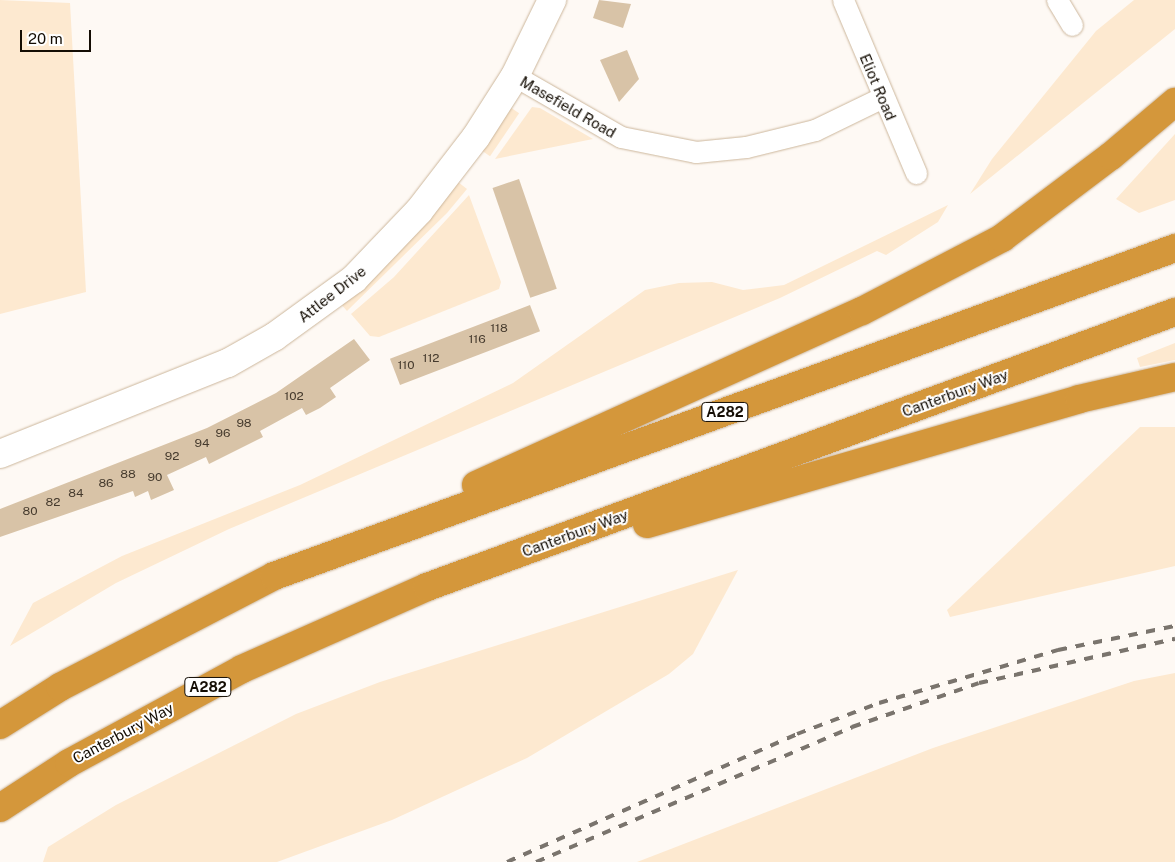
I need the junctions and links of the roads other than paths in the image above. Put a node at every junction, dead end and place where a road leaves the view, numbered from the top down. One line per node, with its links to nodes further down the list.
1 (552, 0): 5 (street, Attlee Drive)
2 (843, 0): 6 (street, Eliot Road)
3 (1057, 0): 4 (street)
4 (1072, 25)
5 (515, 76): 6 (street, Masefield Road); 12 (street, Attlee Drive)
6 (881, 98): 8 (street, Eliot Road)
7 (1175, 102): 13 (highway, A282)
8 (916, 173)
9 (1175, 248): 13 (highway, A282)
10 (1175, 312): 14 (highway, Canterbury Way / A282)
11 (1175, 376): 14 (highway, A282)
12 (0, 454)
13 (274, 576): 15 (highway, A282)
14 (427, 587): 16 (highway, Canterbury Way / A282)
15 (0, 725)
16 (0, 808)

